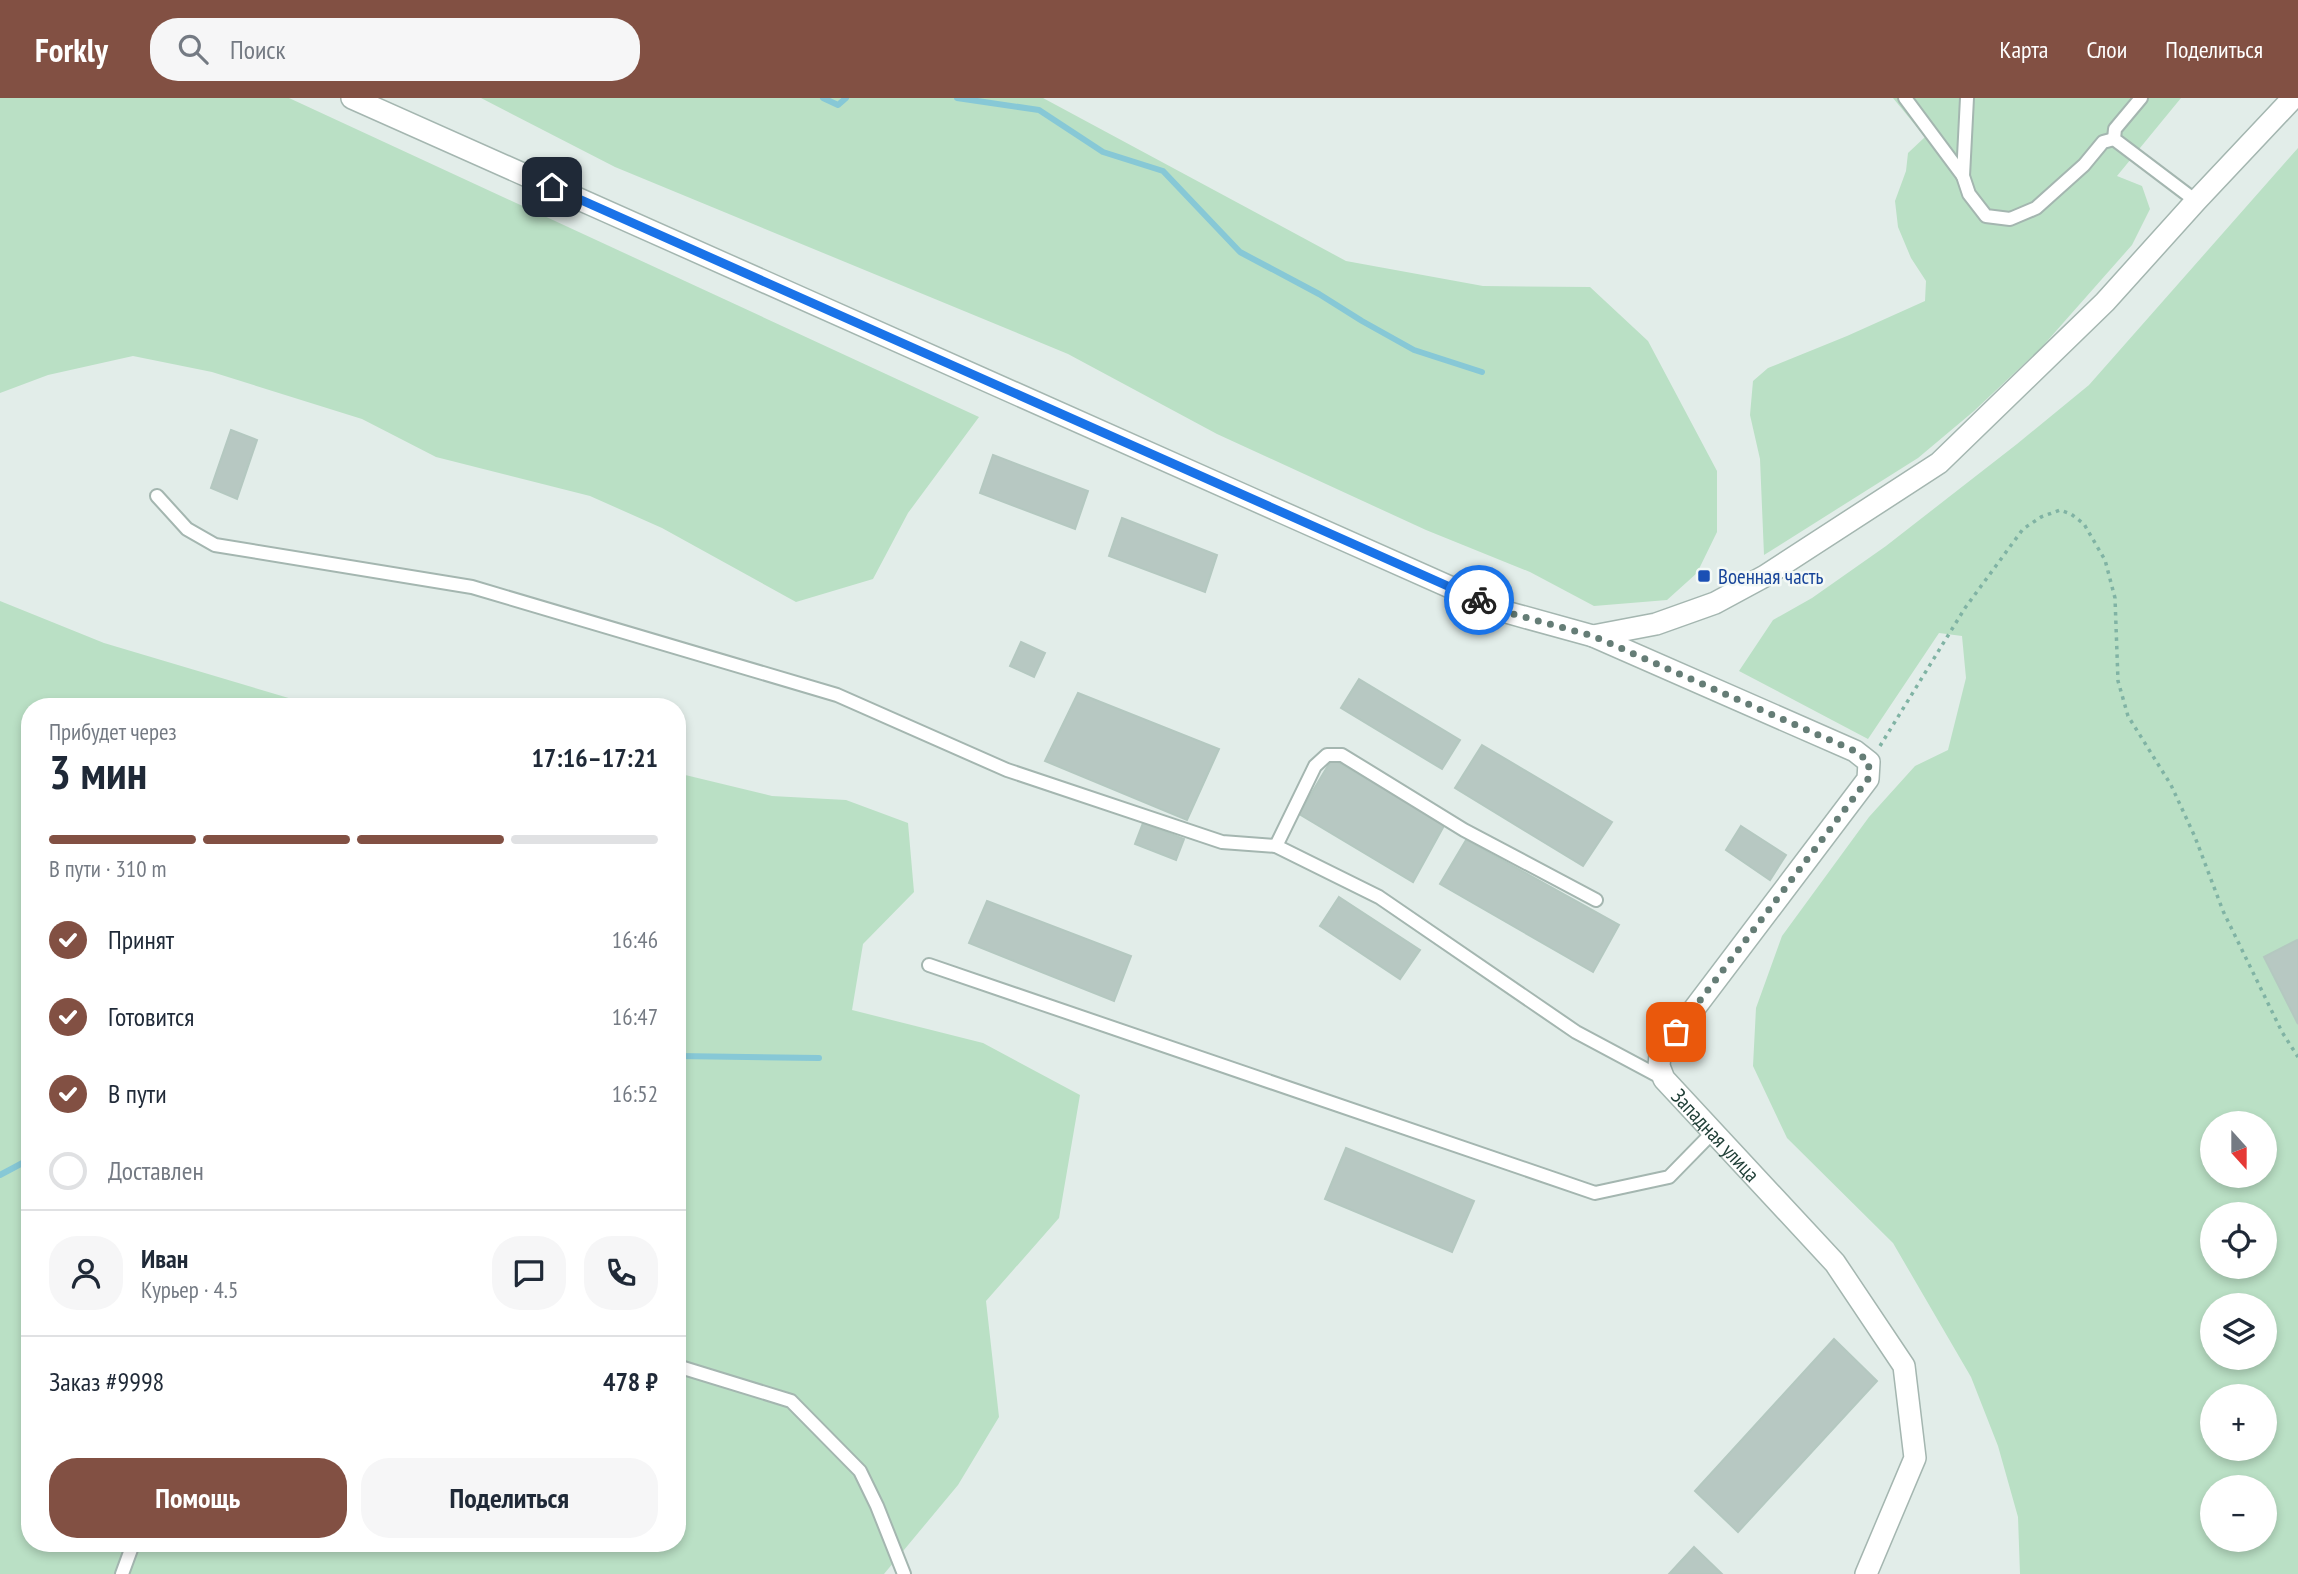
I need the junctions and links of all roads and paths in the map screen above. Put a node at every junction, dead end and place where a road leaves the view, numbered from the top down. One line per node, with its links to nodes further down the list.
1 (352, 98): 10 (street)
2 (1905, 98): 7 (lane)
3 (1967, 98): 7 (lane)
4 (2141, 98): 6 (lane)
5 (2293, 98): 8 (street)
6 (2114, 139): 7 (lane); 8 (lane)
7 (1963, 176)
8 (2196, 201): 10 (street)
9 (157, 496): 12 (lane)
10 (1593, 636): 11 (street)
11 (1869, 762): 15 (path); 16 (street, Западная улица)
12 (1276, 846): 13 (lane); 16 (lane)
13 (1596, 900)
14 (929, 965): 17 (lane)
15 (2298, 1057)
16 (1664, 1079): 17 (street, Западная улица)
17 (1714, 1131): 22 (street, Западная улица)
18 (686, 1369): 21 (lane)
19 (130, 1552): 20 (lane)
20 (122, 1574)
21 (904, 1574)
22 (1866, 1574)

